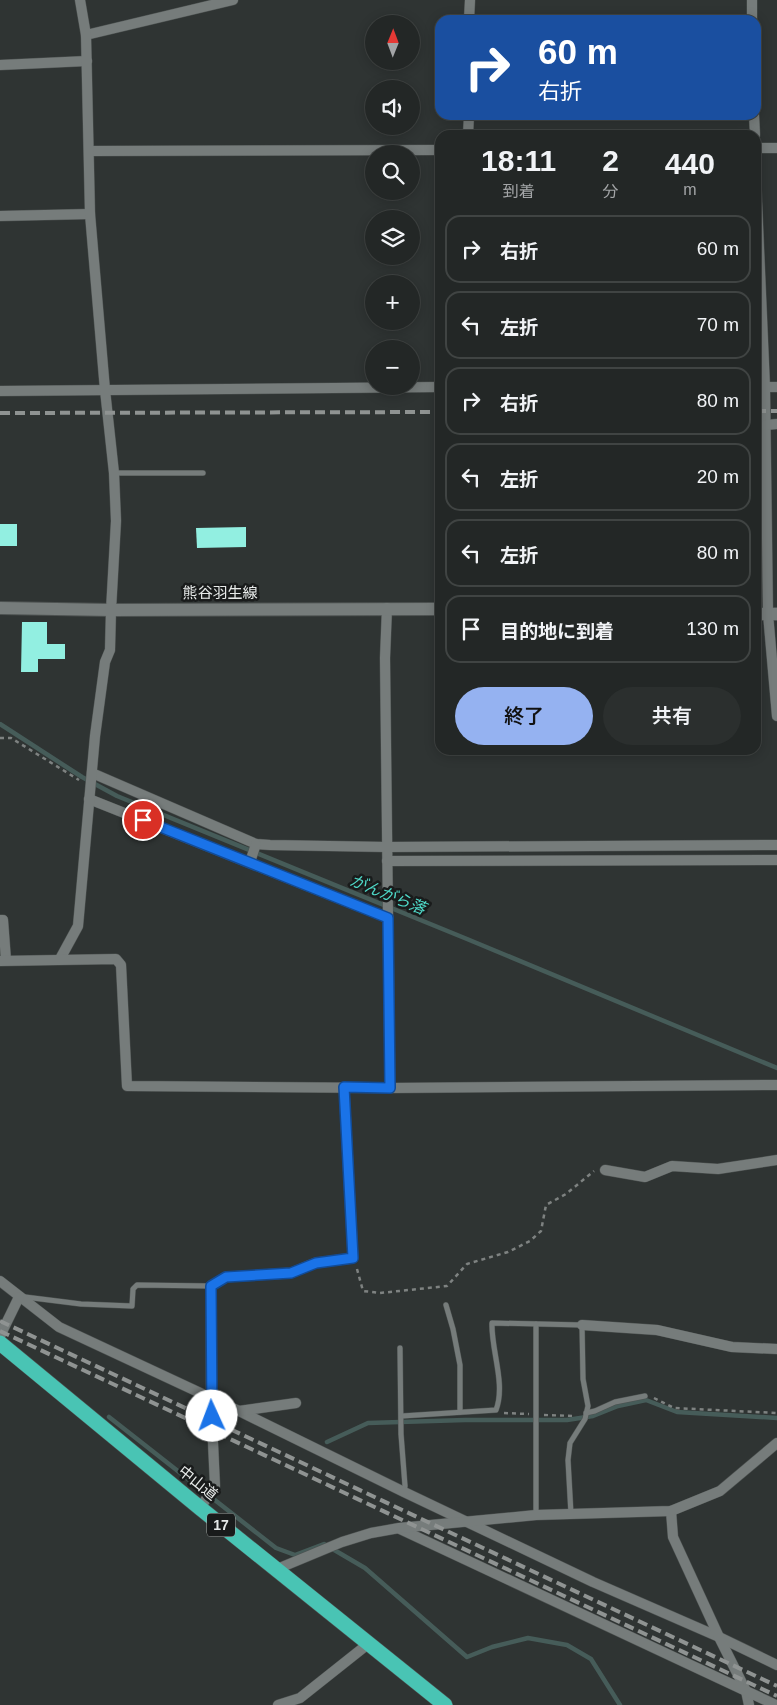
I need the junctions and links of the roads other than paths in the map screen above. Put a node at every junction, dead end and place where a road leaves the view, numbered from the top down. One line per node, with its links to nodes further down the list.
1 (80, 0): 7 (street)
2 (233, 0): 7 (street)
3 (470, 0): 5 (street)
4 (752, 0): 6 (street)
5 (470, 15)
6 (752, 15)
7 (86, 35): 8 (street)
8 (87, 61): 9 (street); 13 (street)
9 (0, 65)
10 (761, 148): 11 (street)
11 (777, 148)
12 (435, 150): 13 (street)
13 (90, 151): 14 (street)
14 (90, 214): 15 (street); 19 (street)
15 (0, 216)
16 (435, 387): 19 (street)
17 (761, 387): 18 (street); 22 (street)
18 (777, 387)
19 (105, 390): 20 (street); 23 (street)
20 (0, 391)
21 (777, 424): 22 (street)
22 (763, 427): 29 (street)
23 (114, 473): 24 (lane); 28 (street)
24 (203, 473)
25 (0, 608): 28 (main road, 熊谷羽生線)
26 (386, 608): 27 (main road, 熊谷羽生線); 28 (main road, 熊谷羽生線); 35 (street)
27 (435, 609)
28 (111, 610): 31 (street)
29 (767, 614): 30 (street)
30 (777, 716)
31 (92, 773): 32 (street); 33 (street)
32 (89, 799): 37 (street); 41 (street)
33 (256, 844): 35 (street); 37 (street)
34 (777, 845): 35 (street)
35 (387, 847): 38 (street)
36 (777, 860): 38 (street)
37 (250, 861): 39 (street)
38 (387, 861): 39 (street)
39 (388, 917): 45 (street)
40 (0, 920): 42 (street)
41 (60, 959): 42 (street); 44 (street)
42 (3, 961)
43 (777, 1085): 45 (street)
44 (344, 1087): 45 (street); 49 (street)
45 (390, 1088)
46 (777, 1160): 47 (street)
47 (605, 1170)
48 (0, 1281): 50 (street)
49 (211, 1286): 50 (lane); 59 (street)
50 (19, 1297): 54 (street); 59 (street)
51 (446, 1305): 62 (lane)
52 (536, 1324): 53 (lane); 62 (lane); 70 (lane)
53 (582, 1325): 57 (street); 64 (lane)
54 (0, 1336)
55 (0, 1344): 67 (highway, 中山道 / 17)
56 (400, 1348): 63 (lane)
57 (777, 1349)
58 (645, 1396): 64 (lane)
59 (211, 1399): 61 (street); 67 (street)
60 (296, 1402): 61 (street)
61 (239, 1411): 66 (street)
62 (460, 1412): 63 (lane)
63 (402, 1416): 66 (lane)
64 (586, 1416): 69 (lane)
65 (777, 1443): 68 (street)
66 (404, 1492): 71 (street)
67 (203, 1504): 73 (highway, 中山道 / 17)
68 (671, 1510): 69 (street); 74 (street)
69 (571, 1514): 70 (street)
70 (536, 1515): 71 (street)
71 (468, 1521): 72 (street); 74 (street)
72 (399, 1528): 73 (street); 77 (street)
73 (277, 1570): 75 (highway, 中山道 / 17)
74 (719, 1637): 76 (street); 77 (street)
75 (368, 1644): 78 (street); 79 (highway, 中山道 / 17)
76 (777, 1665)
77 (746, 1691): 80 (street); 81 (street)
78 (278, 1705)
79 (445, 1705)
80 (749, 1705)
81 (776, 1705)

